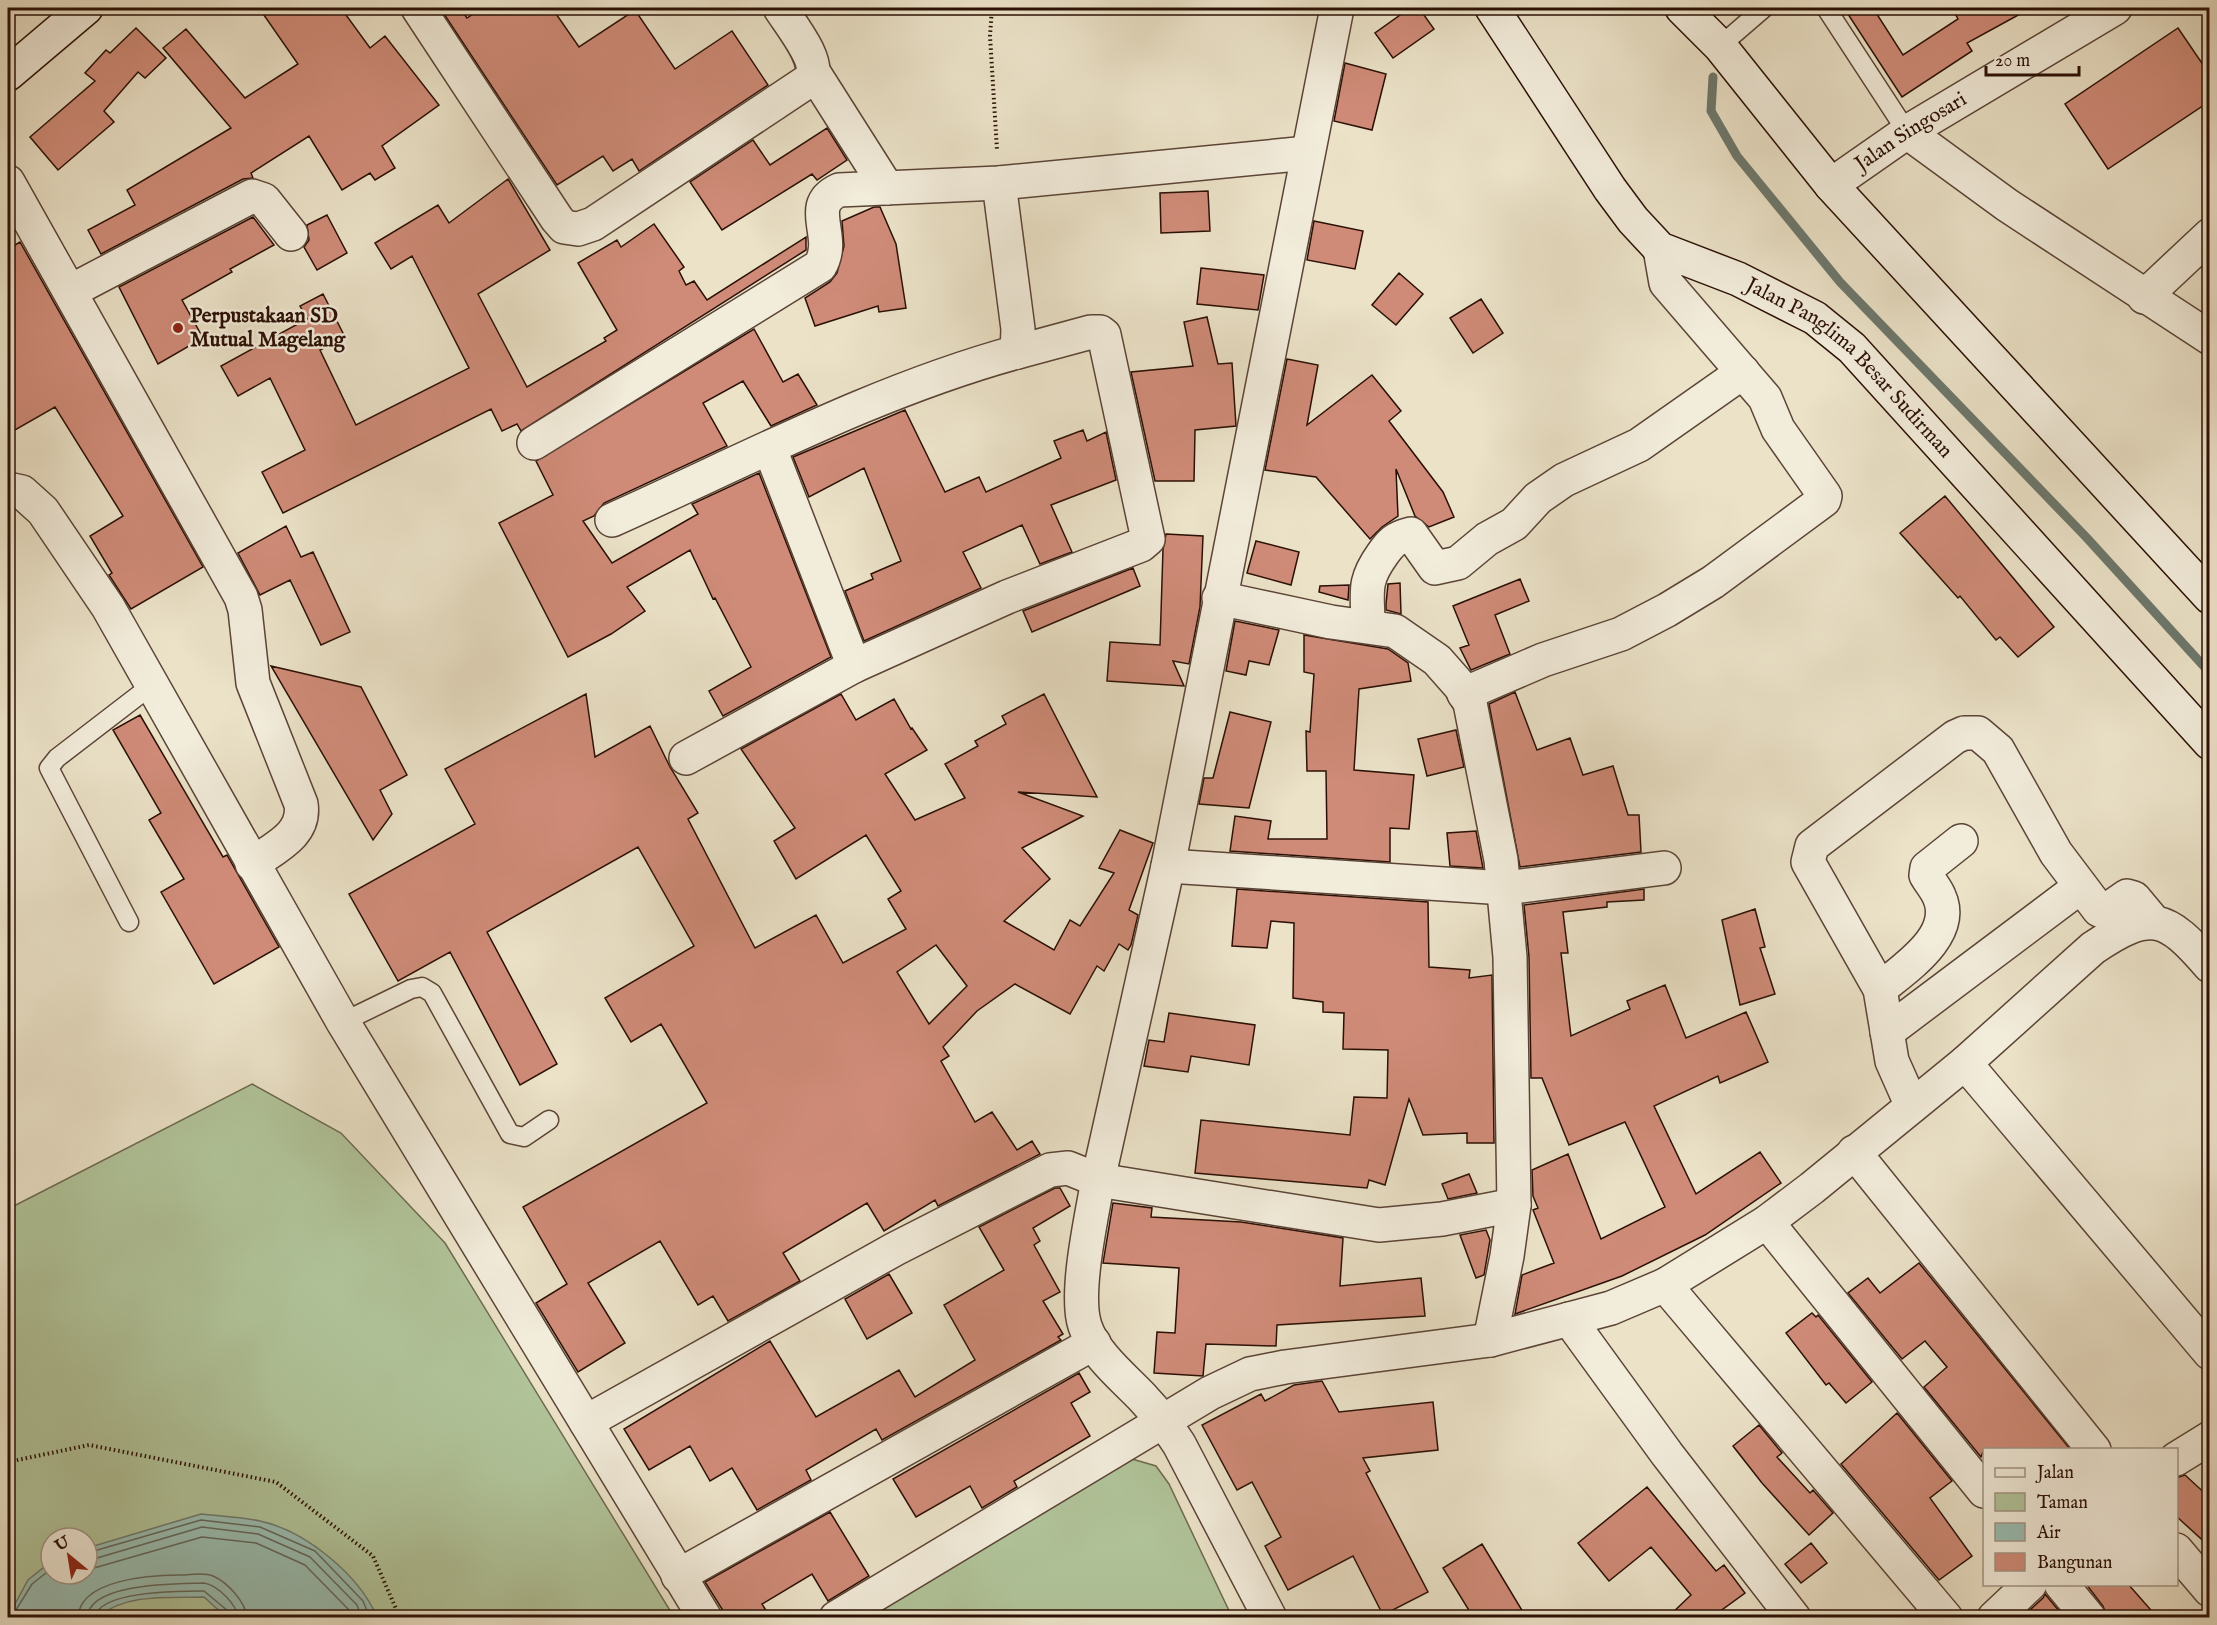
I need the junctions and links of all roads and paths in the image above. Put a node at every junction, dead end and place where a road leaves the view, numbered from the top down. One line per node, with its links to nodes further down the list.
1 (86, 8): 13 (street)
2 (418, 8): 12 (street)
3 (780, 8): 12 (street)
4 (992, 8): 17 (path)
5 (1337, 8): 15 (street)
6 (1492, 8): 22 (street, Jalan Panglima Besar Sudirman)
7 (1682, 8): 11 (street)
8 (1764, 8): 11 (lane)
9 (1826, 8): 14 (lane)
10 (2115, 8): 14 (street, Jalan Singosari)
11 (1720, 46): 18 (street)
12 (814, 73): 19 (street)
13 (8, 74)
14 (1907, 132): 18 (street, Jalan Singosari); 24 (street)
15 (1308, 153): 17 (street); 33 (street)
16 (8, 182): 23 (street)
17 (999, 183): 19 (street); 26 (street)
18 (1831, 185): 32 (street)
19 (887, 188): 28 (street)
20 (291, 234): 23 (street)
21 (2210, 235): 24 (street)
22 (1660, 249): 27 (street); 38 (street, Jalan Panglima Besar Sudirman)
23 (71, 291): 41 (street)
24 (2144, 297): 25 (street)
25 (2210, 338)
26 (1017, 352): 29 (street); 35 (street)
27 (1743, 372): 34 (street); 37 (street)
28 (534, 443)
29 (770, 449): 31 (street); 35 (street)
30 (8, 489): 36 (street)
31 (612, 520)
32 (2210, 597)
33 (1219, 598): 34 (street); 42 (street)
34 (1368, 626): 37 (street)
35 (854, 666): 39 (street)
36 (152, 685): 41 (street); 46 (lane)
37 (1464, 694): 45 (street)
38 (2210, 743)
39 (686, 758)
40 (1961, 841): 49 (street)
41 (252, 864): 50 (street)
42 (1168, 866): 45 (street); 56 (street)
43 (1664, 868): 45 (street)
44 (2080, 887): 47 (street); 49 (street); 51 (street)
45 (1505, 888): 57 (street)
46 (129, 922)
47 (2154, 922): 48 (street); 52 (street)
48 (2210, 966)
49 (1880, 989): 51 (street)
50 (343, 1022): 54 (lane); 65 (street)
51 (1887, 1032): 53 (street)
52 (1965, 1063): 53 (street); 63 (street)
53 (1912, 1106): 55 (street)
54 (549, 1120)
55 (1854, 1152): 58 (street); 67 (street)
56 (1098, 1180): 57 (street); 62 (street); 65 (street)
57 (1514, 1205): 61 (street)
58 (1767, 1222): 59 (street); 70 (street)
59 (1665, 1285): 60 (street); 81 (street)
60 (1569, 1319): 61 (street); 80 (street)
61 (1490, 1340): 64 (street)
62 (1094, 1343): 64 (street); 72 (street)
63 (2210, 1353)
64 (1164, 1421): 78 (street); 79 (street)
65 (586, 1422): 72 (street)
66 (2210, 1438): 68 (street)
67 (2093, 1448)
68 (2178, 1458)
69 (8, 1462): 76 (path)
70 (1983, 1490)
71 (2178, 1552): 75 (street)
72 (678, 1576): 77 (street)
73 (2028, 1586): 82 (street)
74 (2063, 1586): 83 (street)
75 (2210, 1590)
76 (400, 1617)
77 (705, 1617)
78 (836, 1617)
79 (1270, 1617)
80 (1794, 1617)
81 (1946, 1617)
82 (1994, 1617)
83 (2089, 1617)

